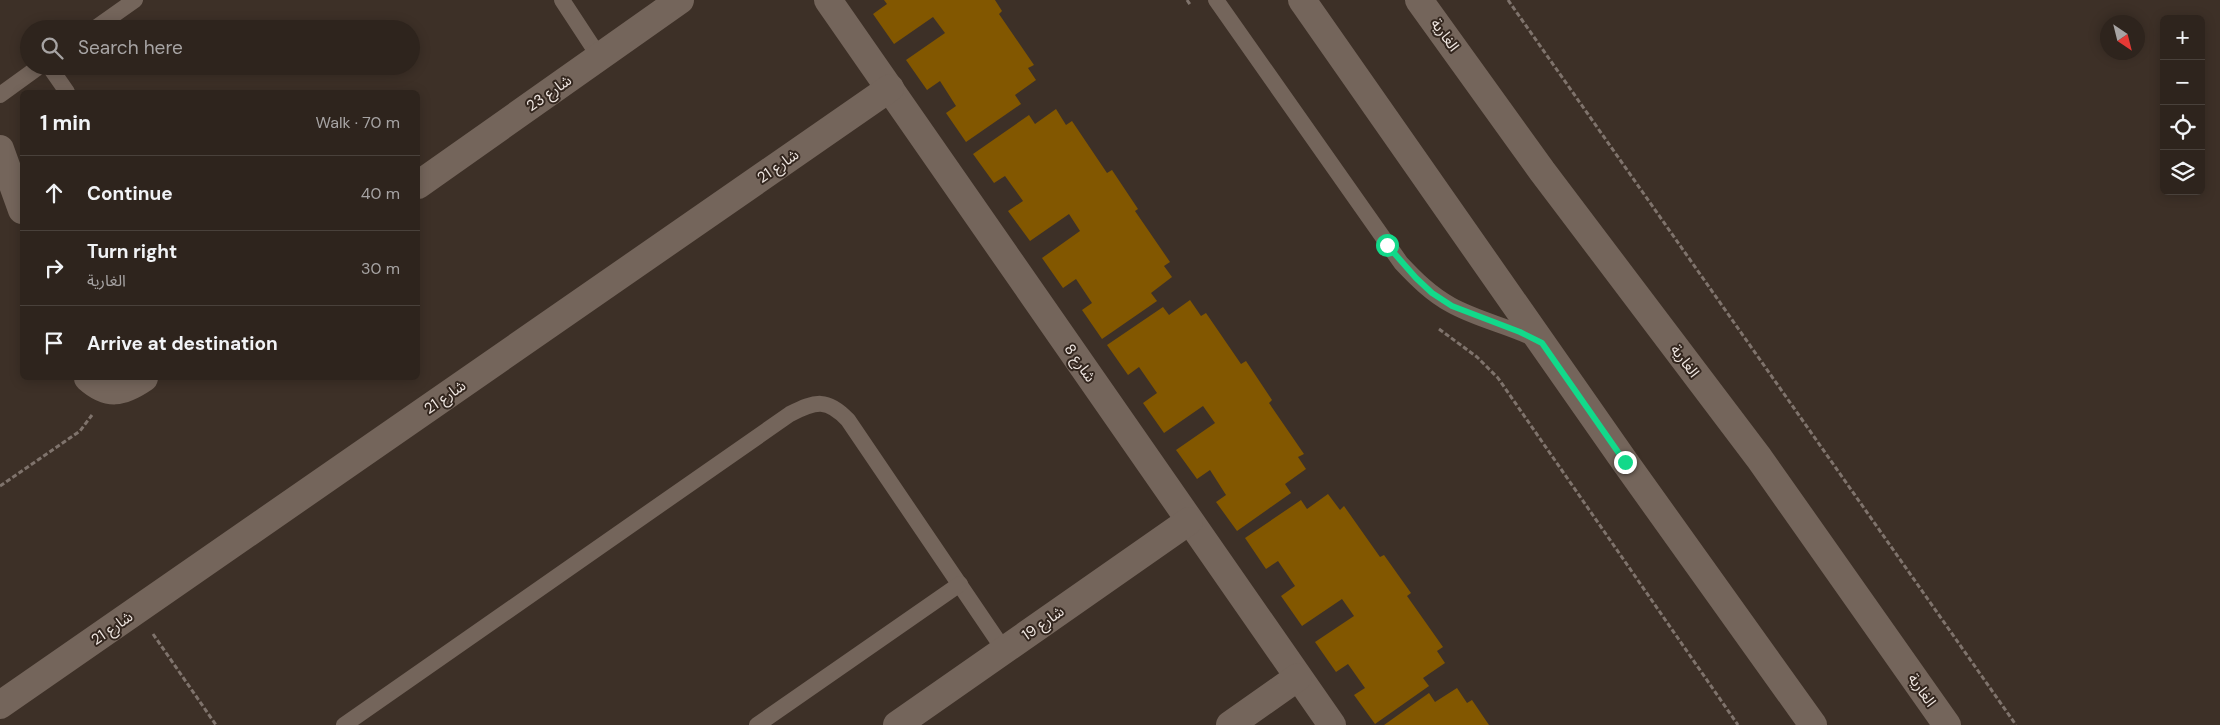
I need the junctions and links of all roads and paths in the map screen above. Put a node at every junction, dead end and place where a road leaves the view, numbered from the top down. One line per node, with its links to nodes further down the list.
1 (135, 0): 11 (lane)
2 (562, 0): 12 (lane)
3 (680, 0): 12 (street, شارع 23)
4 (828, 0): 15 (street, شارع 8)
5 (1188, 0): 10 (path)
6 (1216, 0): 22 (lane)
7 (1302, 0): 22 (street)
8 (1419, 0): 40 (street, الغارية)
9 (1508, 0): 41 (path)
10 (1193, 8)
11 (107, 20)
12 (600, 58): 19 (street, شارع 23)
13 (28, 75): 17 (lane)
14 (55, 75): 16 (lane)
15 (890, 88): 26 (street, شارع 8); 28 (street, شارع 21)
16 (66, 90)
17 (0, 95)
18 (0, 149): 20 (street)
19 (420, 184)
20 (20, 204)
21 (1438, 328): 38 (path)
22 (1542, 343): 39 (street)
23 (141, 380): 24 (street)
24 (94, 382): 25 (path)
25 (0, 486)
26 (1189, 521): 29 (street, شارع 19); 30 (street, شارع 8)
27 (960, 584): 29 (lane); 33 (lane); 34 (lane)
28 (137, 610): 31 (street, شارع 21); 32 (path)
29 (1004, 650): 35 (street, شارع 19)
30 (1298, 677): 36 (street); 37 (street, شارع 8)
31 (0, 705)
32 (216, 725)
33 (344, 725)
34 (757, 725)
35 (897, 725)
36 (1230, 725)
37 (1332, 725)
38 (1738, 725)
39 (1813, 725)
40 (1947, 725)
41 (2016, 725)

